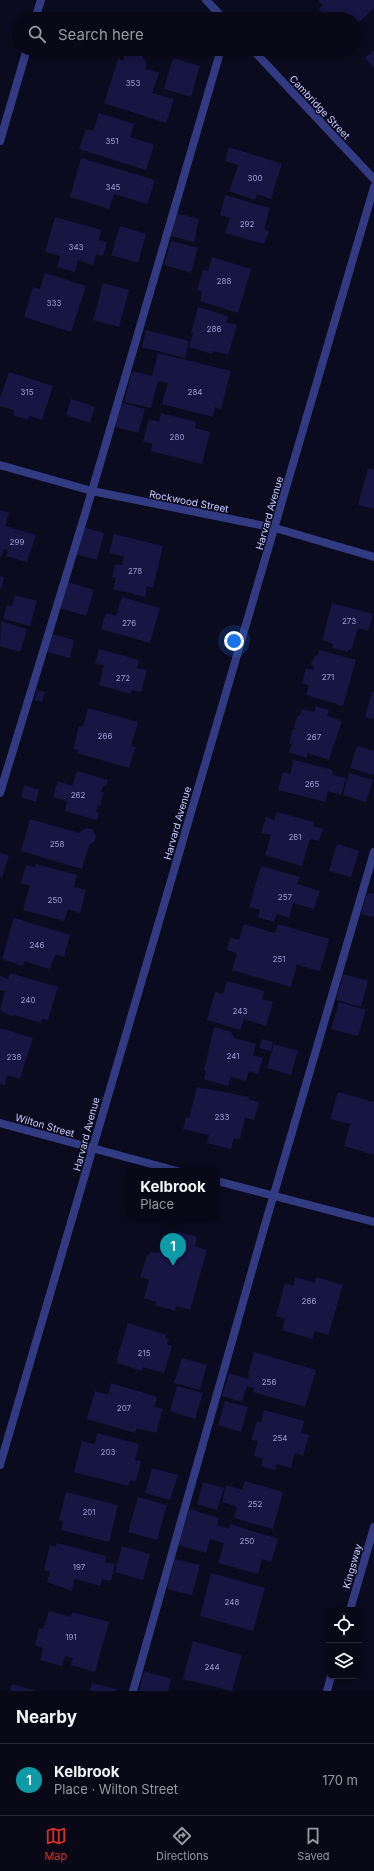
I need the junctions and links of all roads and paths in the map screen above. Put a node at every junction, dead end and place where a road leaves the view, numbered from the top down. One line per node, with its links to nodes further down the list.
1 (41, 0): 3 (street)
2 (206, 0): 4 (street)
3 (38, 12)
4 (217, 12)
5 (25, 56): 8 (street)
6 (220, 56): 12 (street)
7 (259, 56): 9 (street, Cambridge Street)
8 (0, 141)
9 (374, 179)
10 (374, 187): 13 (street, Harvard Avenue)
11 (0, 465): 12 (street, Rockwood Street)
12 (92, 491): 13 (street, Rockwood Street); 15 (street)
13 (275, 528): 14 (street, Rockwood Street); 18 (street, Harvard Avenue)
14 (374, 557)
15 (0, 793)
16 (374, 852): 21 (street)
17 (0, 1123): 18 (street, Wilton Street)
18 (92, 1148): 19 (street, Wilton Street); 23 (street, Harvard Avenue)
19 (166, 1168)
20 (220, 1183): 21 (street)
21 (274, 1196): 22 (street); 27 (street)
22 (374, 1222)
23 (0, 1465)
24 (374, 1527): 25 (street, Kingsway)
25 (351, 1607)
26 (330, 1679): 28 (street)
27 (133, 1691)
28 (327, 1691)

